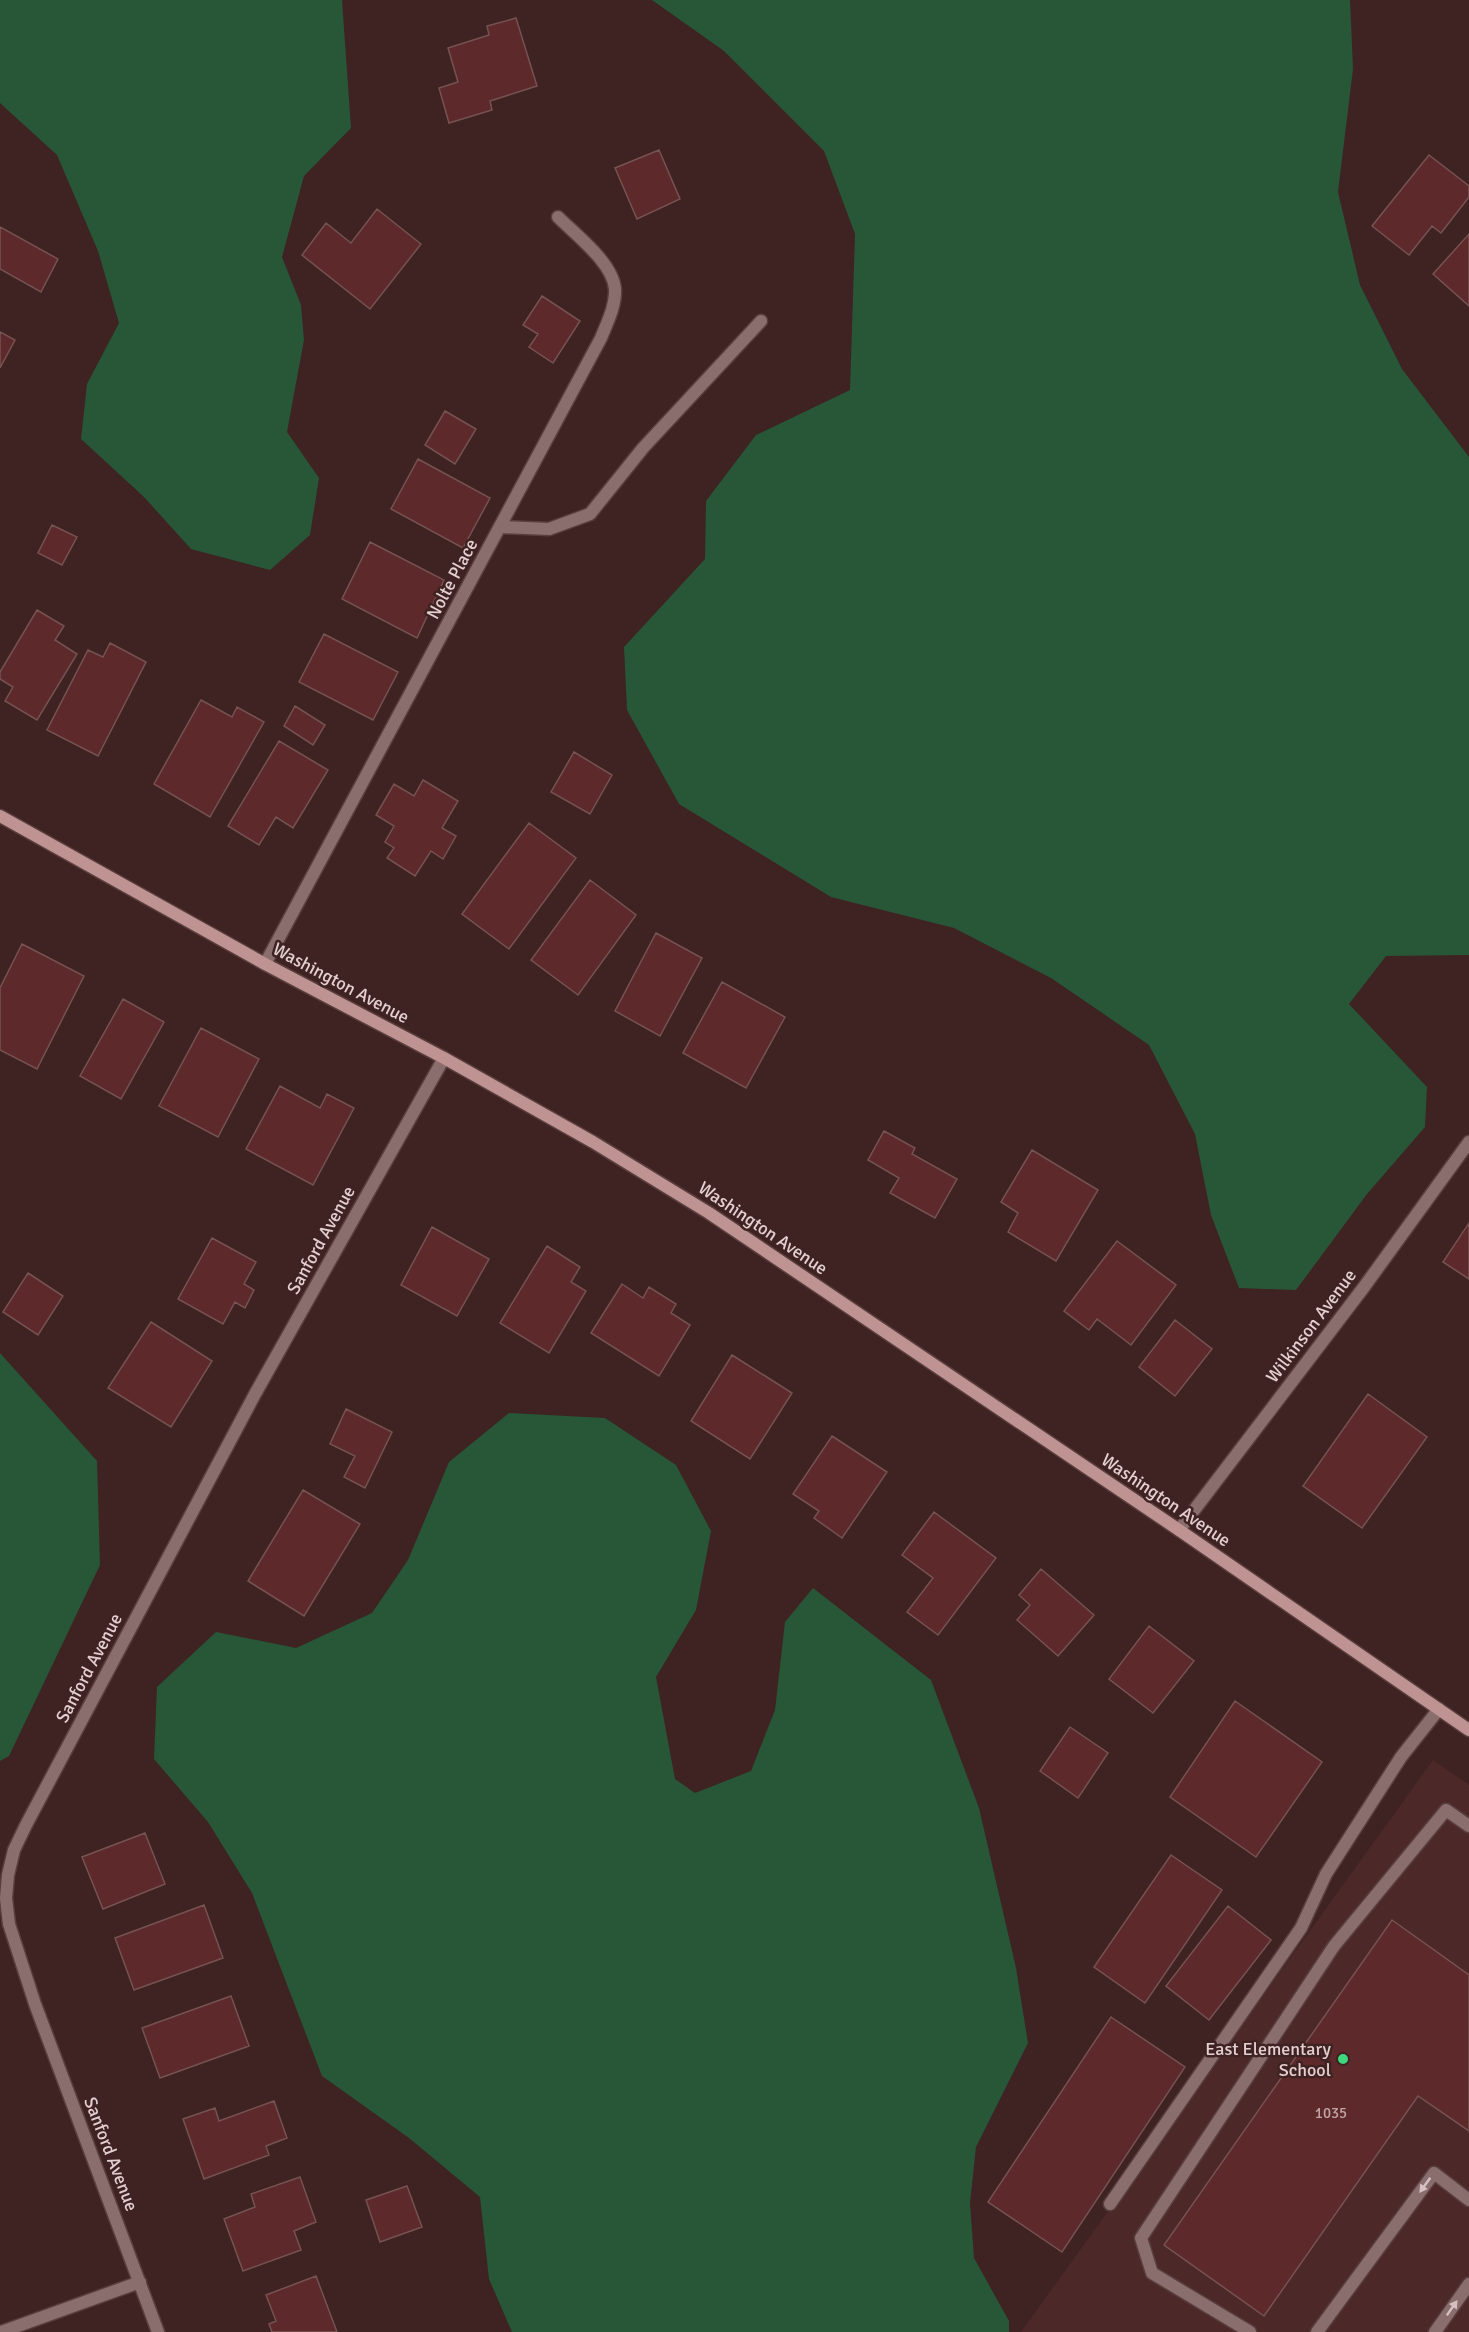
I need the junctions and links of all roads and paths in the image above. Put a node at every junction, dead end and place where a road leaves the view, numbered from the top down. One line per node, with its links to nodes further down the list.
1 (558, 218): 3 (street, Nolte Place)
2 (762, 321): 3 (street)
3 (500, 527): 5 (street, Nolte Place)
4 (0, 816): 5 (main road, Washington Avenue)
5 (265, 964): 6 (main road, Washington Avenue)
6 (444, 1058): 8 (main road, Washington Avenue); 14 (street, Sanford Avenue)
7 (1469, 1142): 8 (street, Wilkinson Avenue)
8 (1179, 1530): 9 (main road, Washington Avenue)
9 (1439, 1709): 10 (main road, Washington Avenue); 13 (street)
10 (1469, 1730)
11 (1469, 1826): 18 (street)
12 (1469, 2200): 19 (street, one-way to 19)
13 (1110, 2204)
14 (140, 2282): 16 (street); 17 (street, Sanford Avenue)
15 (1469, 2283): 20 (street, one-way to 15)
16 (1, 2332)
17 (158, 2332)
18 (1250, 2332)
19 (1317, 2332)
20 (1435, 2332)

